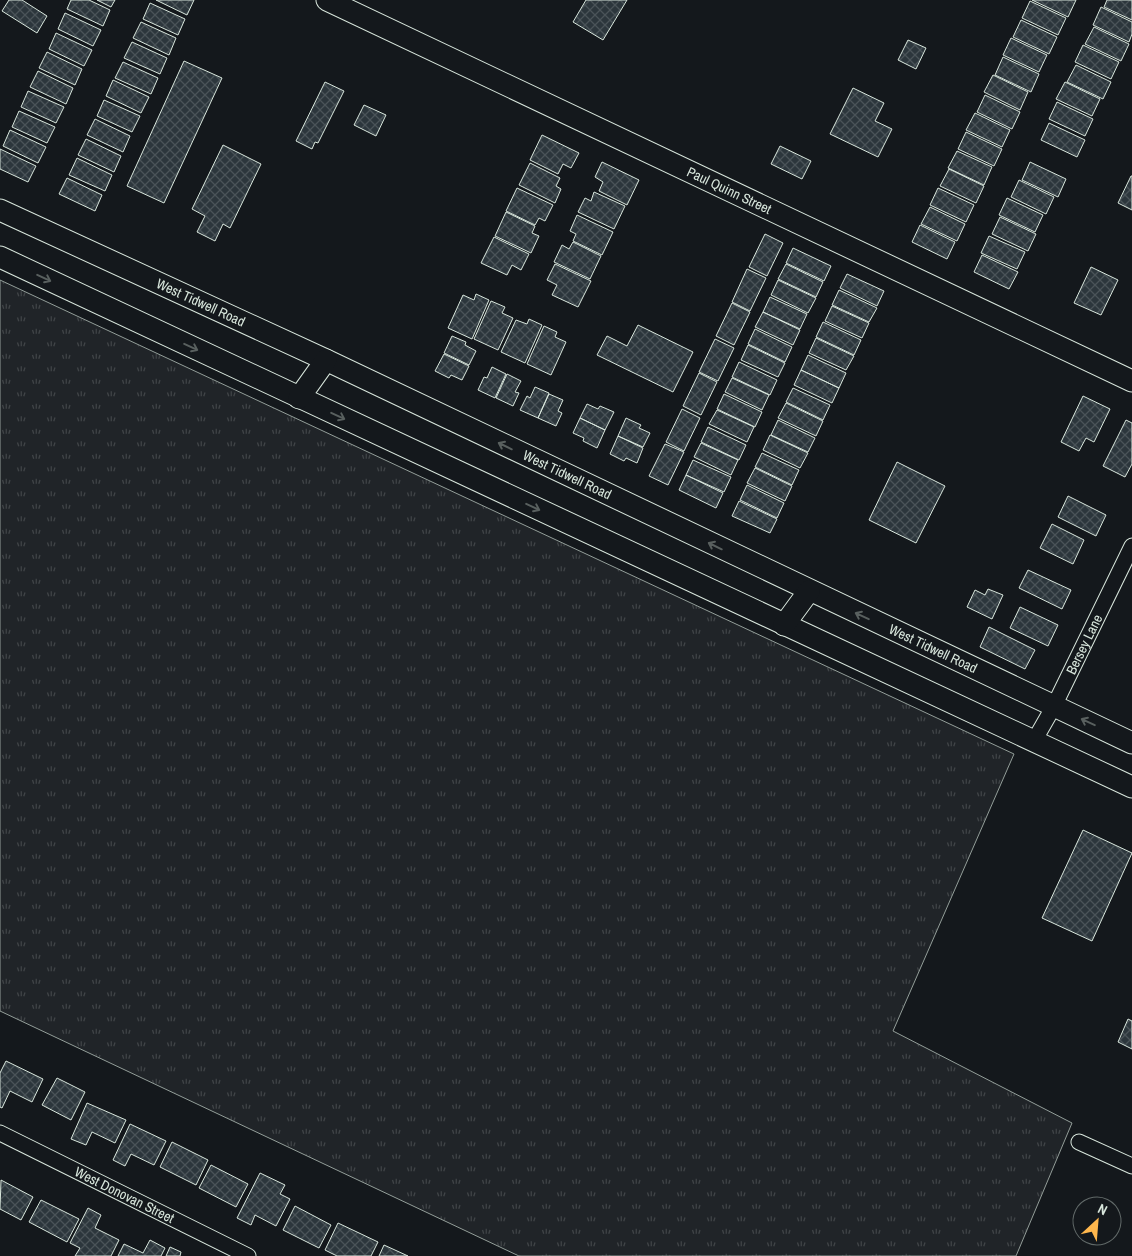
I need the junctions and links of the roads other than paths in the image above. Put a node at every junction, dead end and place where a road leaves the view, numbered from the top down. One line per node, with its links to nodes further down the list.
1 (327, 0): 5 (main road, Paul Quinn Street)
2 (0, 210): 4 (main road, West Tidwell Road)
3 (0, 257): 6 (main road, one-way to 6)
4 (326, 360): 6 (main road); 8 (main road, West Tidwell Road, one-way to 4)
5 (1132, 381)
6 (299, 398): 9 (main road, one-way to 9)
7 (1132, 546): 10 (street, Bersey Lane)
8 (810, 591): 9 (main road); 10 (main road, West Tidwell Road, one-way to 8)
9 (784, 625): 11 (main road)
10 (1054, 706): 11 (street, Bersey Lane); 12 (main road, West Tidwell Road, one-way to 10)
11 (1034, 741): 13 (main road)
12 (1132, 744)
13 (1132, 787)
14 (0, 1133): 17 (street, West Donovan Street)
15 (1079, 1142): 16 (street)
16 (1132, 1166)
17 (248, 1256)

